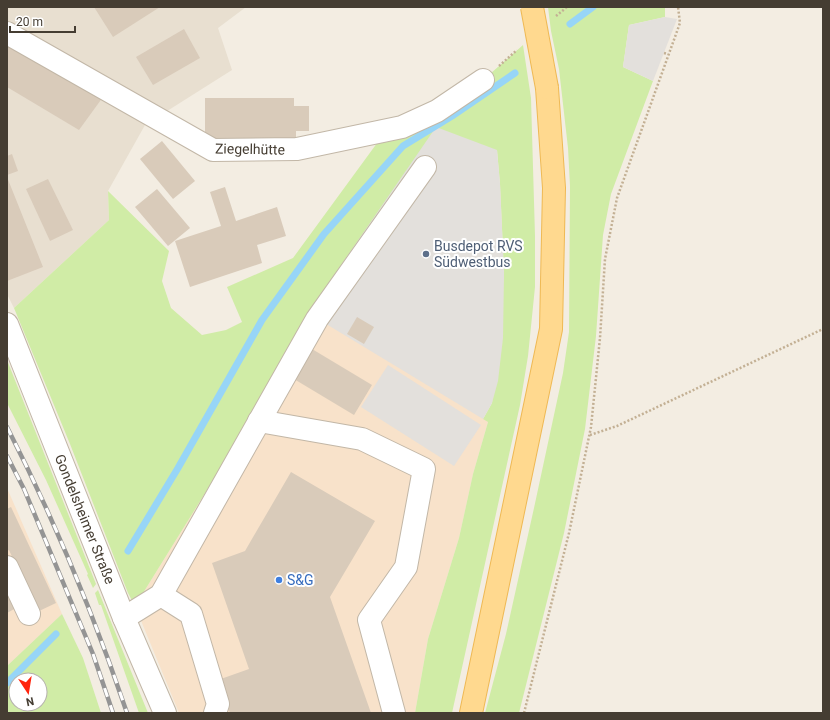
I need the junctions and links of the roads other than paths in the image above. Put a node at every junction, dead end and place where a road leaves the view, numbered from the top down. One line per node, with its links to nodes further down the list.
1 (532, 7): 14 (main road, bridge)
2 (7, 33): 3 (street, Ziegelhütte)
3 (483, 80)
4 (425, 167): 6 (street)
5 (7, 324): 10 (street, Gondelsheimer Straße)
6 (258, 421): 8 (street); 13 (street)
7 (7, 567): 9 (street)
8 (161, 595): 10 (street); 12 (street)
9 (30, 614)
10 (124, 618): 11 (street, Gondelsheimer Straße)
11 (165, 713)
12 (215, 713)
13 (394, 713)
14 (471, 713)

